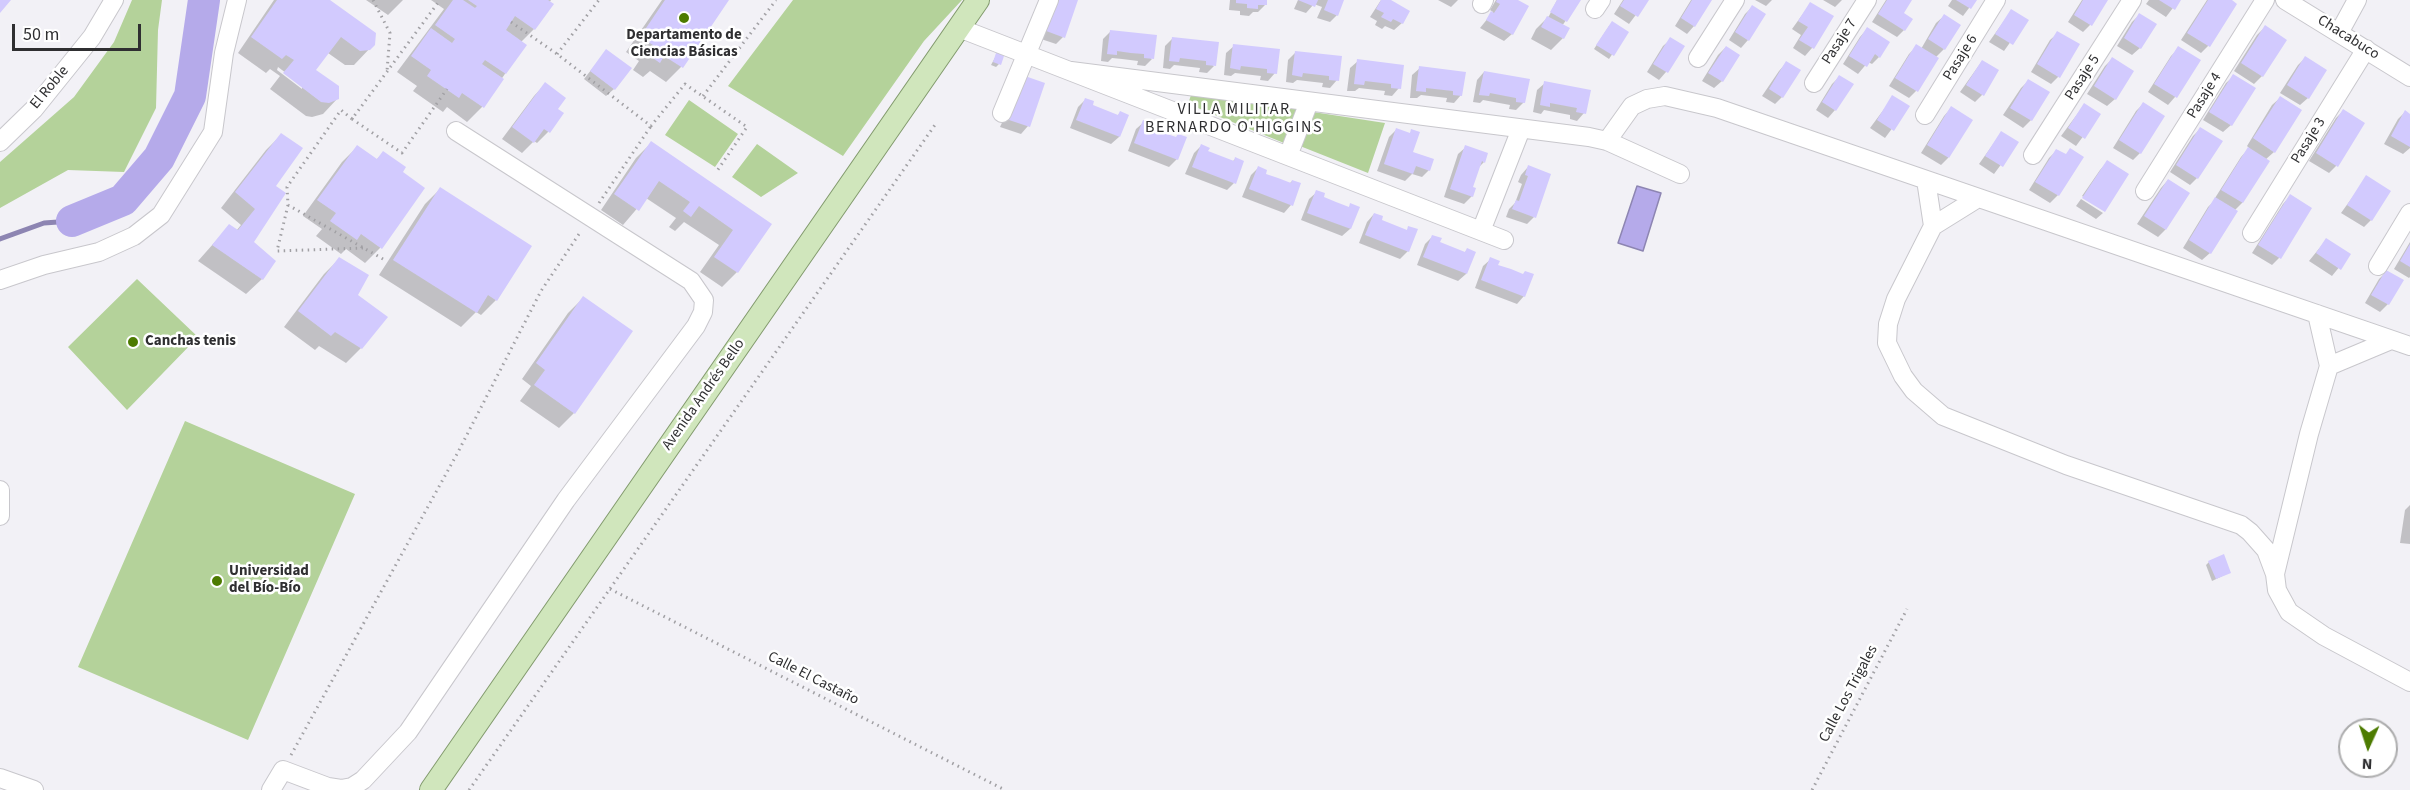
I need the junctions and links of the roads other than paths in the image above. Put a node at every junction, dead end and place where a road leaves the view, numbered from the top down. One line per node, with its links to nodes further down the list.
1 (114, 0): 26 (street, El Roble)
2 (237, 0): 39 (street)
3 (978, 0): 12 (main road, Avenida Andrés Bello)
4 (1049, 0): 15 (street)
5 (1735, 0): 16 (street)
6 (1867, 0): 19 (street, Pasaje 7)
7 (1996, 0): 22 (street, Pasaje 6)
8 (2132, 0): 27 (street, Pasaje 5)
9 (2265, 0): 31 (street, Pasaje 4)
10 (2285, 0): 13 (street, Chacabuco)
11 (2357, 0): 13 (street)
12 (959, 28): 15 (street); 51 (main road, Avenida Andrés Bello)
13 (2339, 33): 14 (street, Chacabuco)
14 (2366, 49): 18 (street, Chacabuco); 36 (street, Pasaje 3)
15 (1026, 53): 17 (street); 21 (street)
16 (1698, 58)
17 (1071, 71): 20 (street); 28 (street)
18 (2410, 77)
19 (1814, 84)
20 (1309, 102): 23 (street); 28 (street)
21 (1002, 112)
22 (1925, 115)
23 (1521, 129): 25 (street); 35 (street)
24 (456, 131): 50 (street)
25 (1607, 141): 29 (street); 30 (street)
26 (0, 142)
27 (2033, 155)
28 (1288, 156): 35 (street)
29 (1680, 174)
30 (1926, 180): 32 (street); 34 (street)
31 (2145, 191)
32 (1978, 198): 34 (street); 40 (street)
33 (2410, 213): 38 (street)
34 (1933, 226): 46 (street)
35 (1481, 231): 37 (street)
36 (2252, 233)
37 (1504, 240)
38 (2378, 266)
39 (0, 280)
40 (2317, 314): 41 (street); 43 (street)
41 (2391, 340): 42 (street); 43 (street)
42 (2410, 346)
43 (2329, 366): 46 (street)
44 (0, 490): 45 (street)
45 (0, 516)
46 (2276, 574): 47 (street)
47 (2410, 682)
48 (0, 778): 49 (street)
49 (27, 789)
50 (271, 790)
51 (430, 790)

